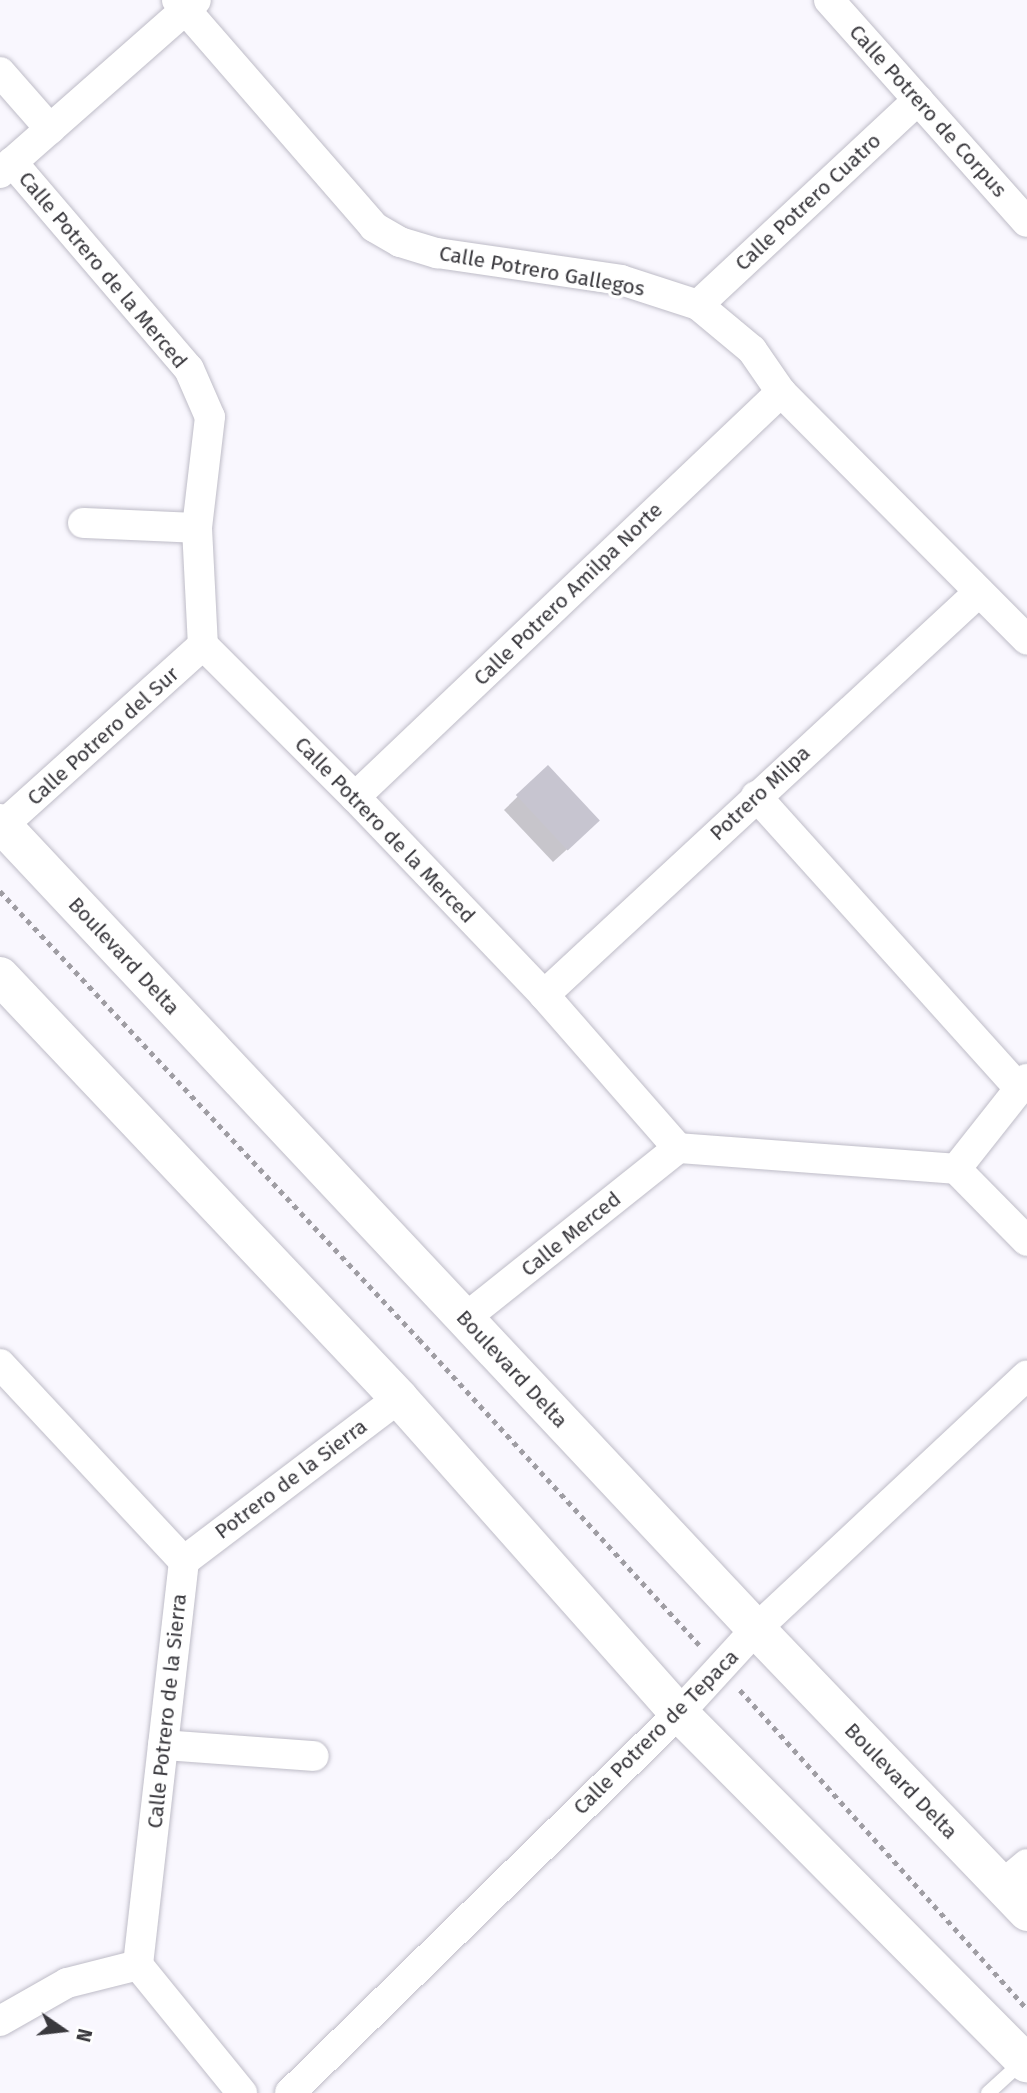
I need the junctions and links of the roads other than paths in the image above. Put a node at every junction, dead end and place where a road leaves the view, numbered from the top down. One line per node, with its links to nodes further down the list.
1 (829, 0): 4 (street, Calle Potrero de Corpus)
2 (186, 3): 5 (street); 8 (street, Calle Potrero Gallegos)
3 (0, 72): 5 (street)
4 (918, 100): 7 (street, Calle Potrero de Corpus); 8 (street, Calle Potrero Cuatro)
5 (50, 129): 6 (street)
6 (6, 168): 11 (street, Calle Potrero de la Merced)
7 (1027, 222)
8 (698, 305): 9 (street, Calle Potrero Gallegos)
9 (781, 392): 12 (street, Calle Potrero Gallegos); 16 (street, Calle Potrero Amilpa Norte)
10 (83, 523): 11 (street)
11 (197, 528): 14 (street, Calle Potrero de la Merced)
12 (979, 592): 13 (street, Calle Potrero Gallegos); 15 (street, Potrero Milpa)
13 (1027, 640)
14 (203, 645): 16 (street, Calle Potrero de la Merced); 17 (street, Calle Potrero del Sur)
15 (756, 796): 19 (street, Potrero Milpa); 20 (street)
16 (355, 797): 19 (street, Calle Potrero de la Merced)
17 (1, 825): 24 (main road, Boulevard Delta)
18 (0, 976): 27 (main road)
19 (544, 995): 21 (street, Calle Potrero de la Merced)
20 (1022, 1083): 22 (street)
21 (678, 1148): 22 (street); 24 (street, Calle Merced)
22 (956, 1169): 23 (street)
23 (1027, 1241)
24 (464, 1319): 29 (main road, Boulevard Delta)
25 (0, 1364): 28 (street)
26 (1027, 1375): 29 (street, Calle Potrero de Tepaca)
27 (398, 1398): 28 (street, Potrero de la Sierra); 30 (main road)
28 (184, 1561): 31 (street, Calle Potrero de la Sierra)
29 (756, 1629): 30 (street, Calle Potrero de Tepaca); 33 (main road, Boulevard Delta)
30 (679, 1713): 36 (main road); 38 (street, Calle Potrero de Tepaca)
31 (163, 1745): 32 (street); 34 (street, Calle Potrero de la Sierra)
32 (314, 1756)
33 (1018, 1887)
34 (138, 1965): 35 (street); 37 (street)
35 (0, 2021)
36 (1025, 2062): 39 (lane)
37 (243, 2093)
38 (290, 2093)
39 (988, 2093)

